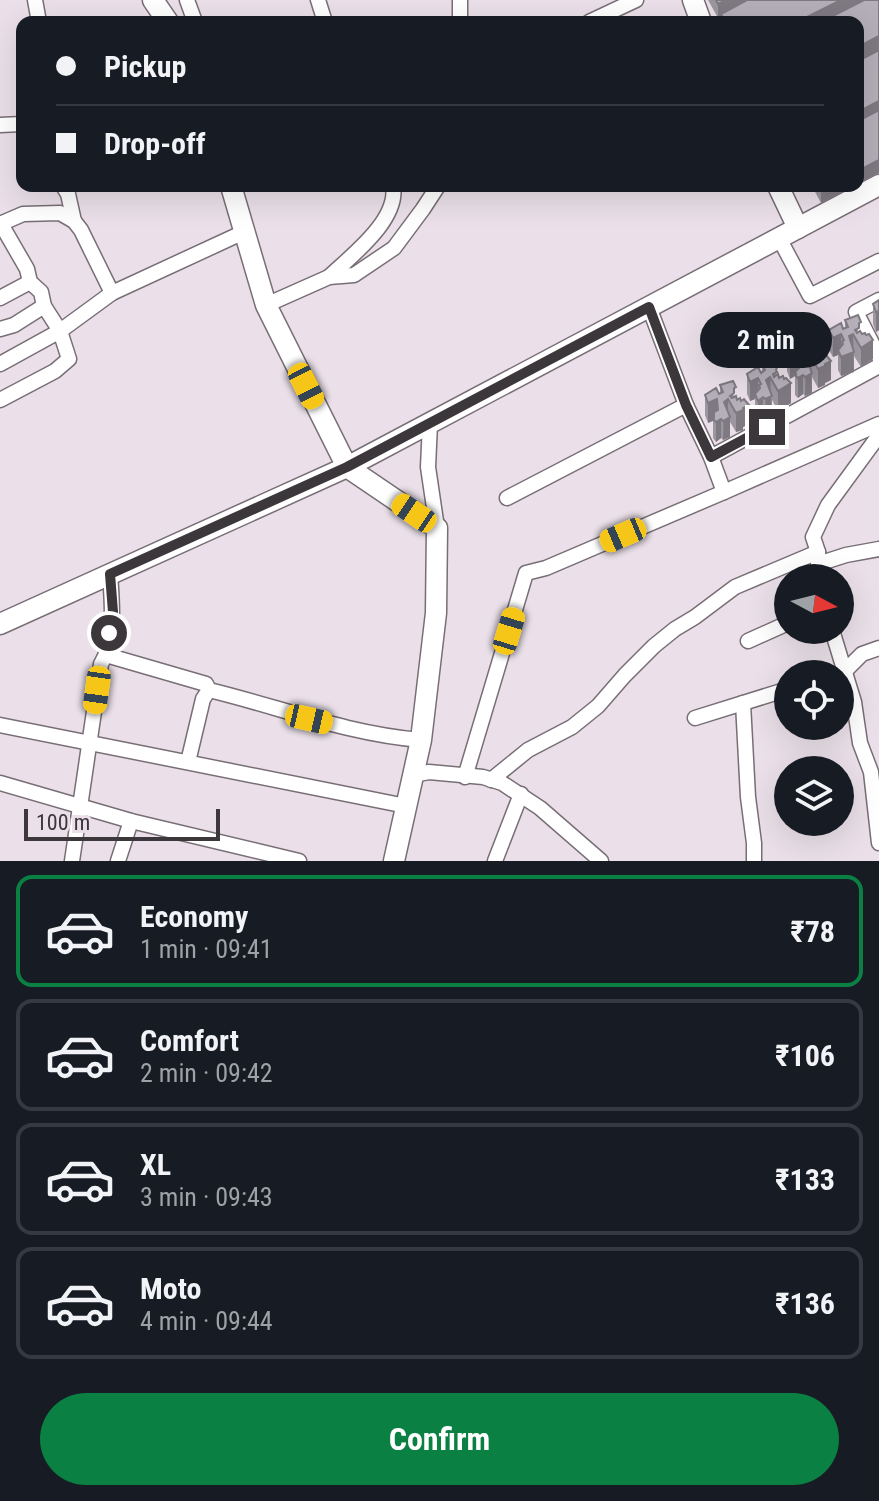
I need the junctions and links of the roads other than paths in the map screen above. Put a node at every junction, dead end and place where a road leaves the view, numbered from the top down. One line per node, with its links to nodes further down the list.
1 (636, 0): 2 (street)
2 (602, 16)
3 (879, 185): 12 (street)
4 (67, 192): 9 (street)
5 (233, 192): 11 (street)
6 (394, 192): 16 (street)
7 (434, 192): 16 (street)
8 (779, 192): 12 (street)
9 (74, 221): 10 (street); 18 (street)
10 (1, 224): 13 (street)
11 (244, 232): 18 (street); 21 (street)
12 (788, 233): 15 (street); 23 (street)
13 (14, 247): 14 (street); 17 (street)
14 (0, 254)
15 (879, 261)
16 (329, 277): 21 (street)
17 (30, 282): 19 (street); 22 (street)
18 (112, 293): 25 (street)
19 (0, 298)
20 (879, 300): 26 (street)
21 (266, 305): 35 (street)
22 (44, 306): 24 (street); 25 (street)
23 (649, 307): 30 (street); 31 (street)
24 (0, 329)
25 (60, 331): 27 (street); 29 (street)
26 (879, 357)
27 (0, 364)
28 (879, 366): 34 (street)
29 (0, 400)
30 (686, 405): 34 (street); 37 (street)
31 (430, 423): 35 (street); 38 (street)
32 (879, 424): 36 (street)
33 (879, 435): 40 (street)
34 (711, 457): 36 (street)
35 (347, 467): 38 (street); 42 (street)
36 (724, 492): 60 (street)
37 (507, 498)
38 (437, 528): 56 (street)
39 (879, 549): 41 (street)
40 (818, 564)
41 (821, 564)
42 (110, 574): 44 (street); 48 (street)
43 (774, 577): 61 (street)
44 (0, 624)
45 (774, 629): 46 (street)
46 (748, 641)
47 (879, 648): 49 (street)
48 (106, 655): 50 (street); 57 (street)
49 (854, 661)
50 (209, 690): 56 (street); 58 (street)
51 (774, 693): 53 (street)
52 (854, 702): 63 (street)
53 (743, 703): 54 (street); 75 (street)
54 (695, 718)
55 (0, 725): 57 (street)
56 (421, 740): 59 (street)
57 (89, 742): 58 (street); 66 (street)
58 (188, 762): 65 (street)
59 (413, 775): 60 (street); 65 (street)
60 (465, 777): 61 (street)
61 (491, 780): 64 (street)
62 (0, 783): 66 (street)
63 (876, 790): 68 (street)
64 (521, 794): 73 (street); 74 (street)
65 (406, 806): 72 (street)
66 (81, 808): 67 (street); 69 (street)
67 (131, 821): 70 (street); 71 (street)
68 (879, 843)
69 (72, 861)
70 (118, 861)
71 (299, 861)
72 (394, 861)
73 (495, 861)
74 (601, 861)
75 (754, 861)

